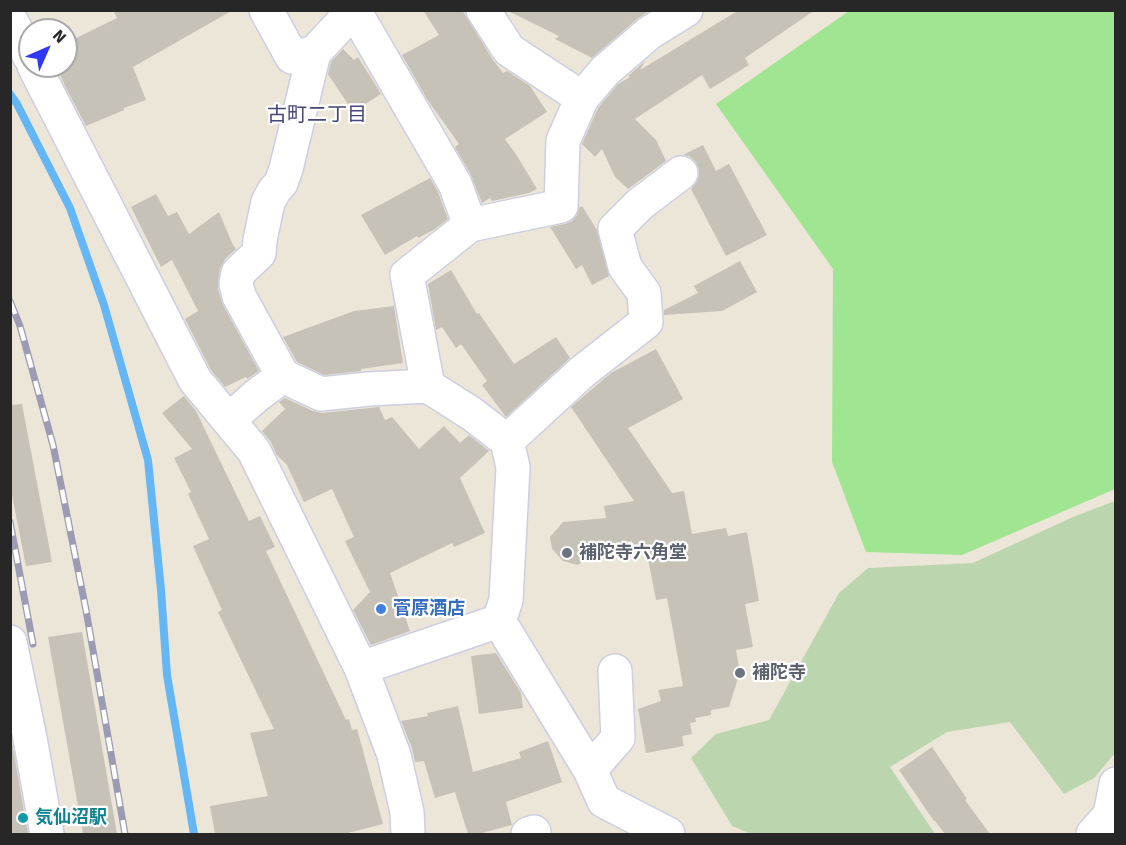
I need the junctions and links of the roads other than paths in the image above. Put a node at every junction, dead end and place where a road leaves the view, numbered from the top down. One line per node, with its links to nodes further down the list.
1 (266, 10): 7 (street)
2 (354, 10): 7 (street); 11 (street)
3 (483, 10): 9 (street)
4 (686, 10): 9 (street)
5 (10, 19): 6 (street)
6 (18, 34)
7 (314, 54): 12 (street)
8 (40, 78): 14 (street)
9 (582, 99): 11 (street)
10 (681, 173): 15 (street)
11 (470, 225): 13 (street)
12 (283, 376): 13 (street); 14 (street)
13 (428, 386): 15 (street)
14 (229, 420): 18 (street)
15 (507, 441): 16 (street)
16 (499, 621): 18 (street); 21 (street)
17 (10, 642): 20 (street)
18 (361, 668): 25 (street)
19 (615, 671): 21 (street)
20 (30, 738): 23 (street); 24 (street)
21 (590, 770): 26 (street)
22 (1116, 784): 27 (street)
23 (47, 834)
24 (60, 834)
25 (408, 834)
26 (668, 834)
27 (1093, 834)

